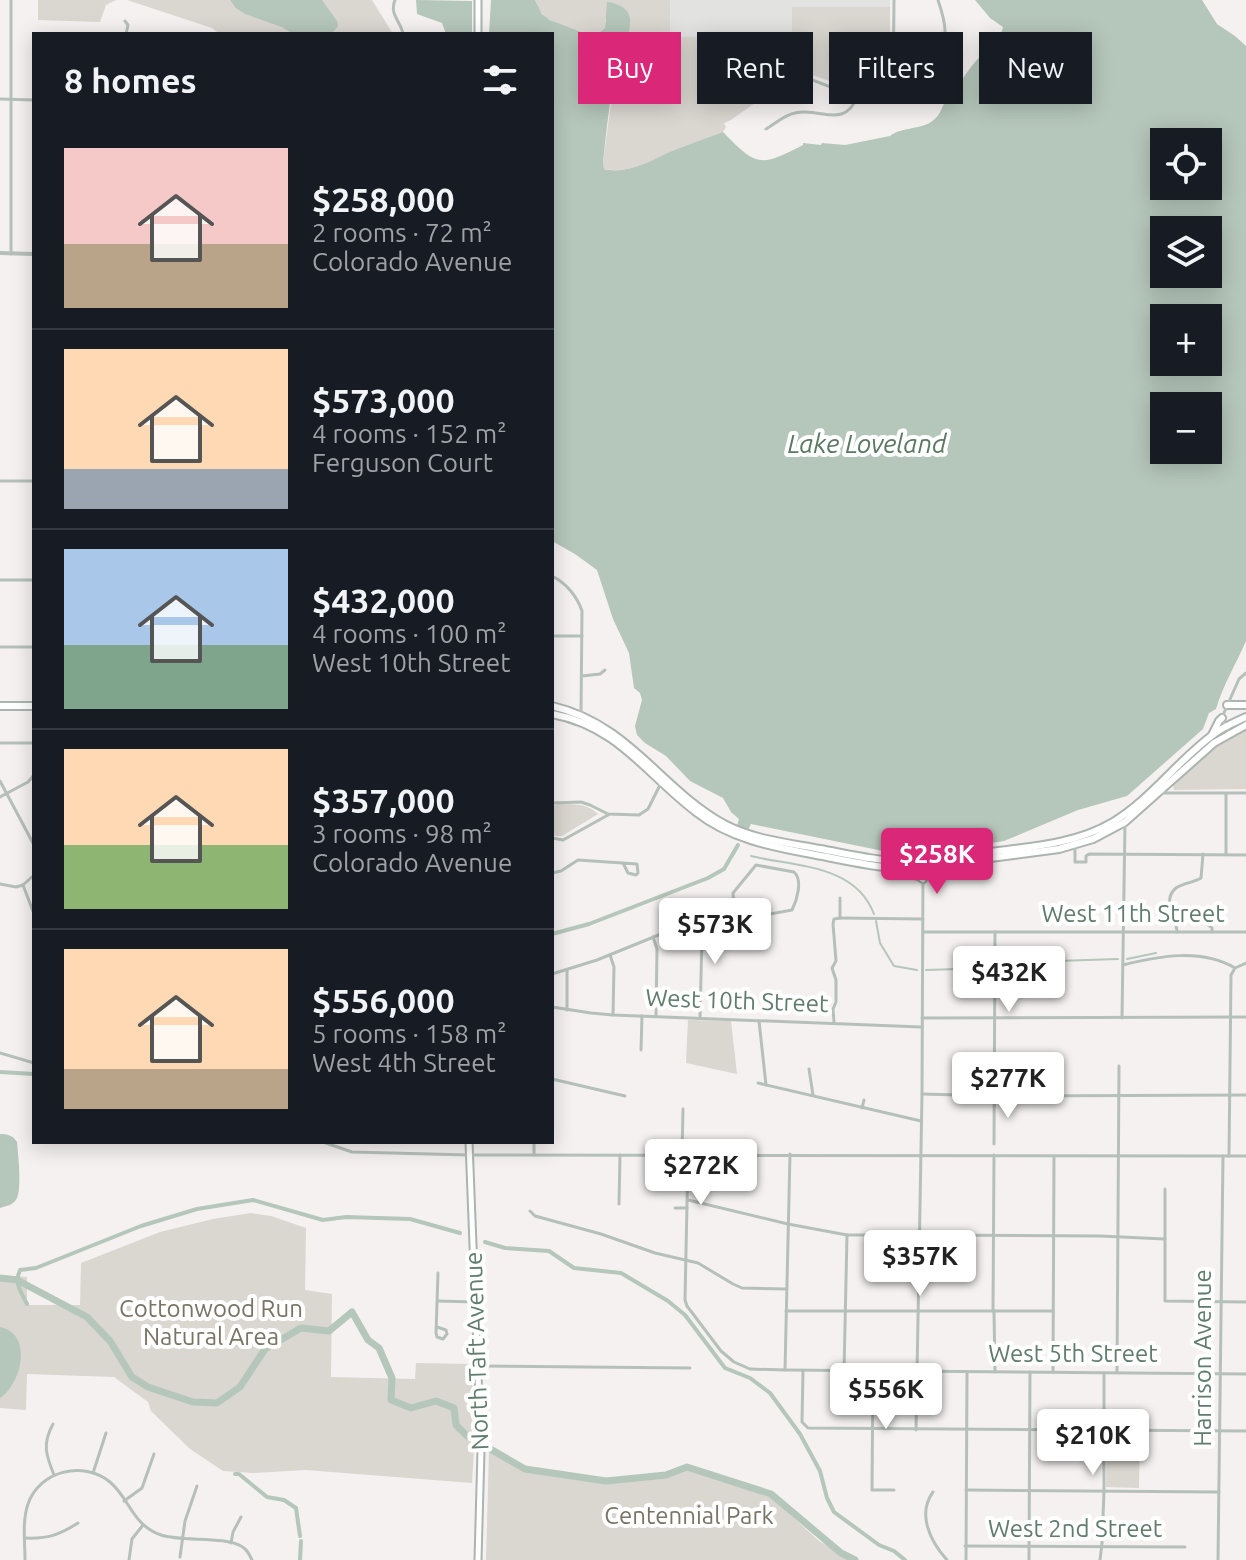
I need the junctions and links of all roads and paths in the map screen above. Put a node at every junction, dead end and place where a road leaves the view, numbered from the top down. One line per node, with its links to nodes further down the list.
1 (11, 0): 13 (street)
2 (395, 0): 8 (street)
3 (478, 0): 9 (main road)
4 (894, 0): 10 (street)
5 (938, 0): 11 (street)
6 (125, 21): 7 (street)
7 (126, 32)
8 (402, 32)
9 (478, 32)
10 (894, 32)
11 (945, 32)
12 (0, 99): 13 (street)
13 (11, 99): 14 (street); 18 (street)
14 (32, 100)
15 (853, 104): 16 (street)
16 (766, 129)
17 (0, 253): 18 (street)
18 (11, 254): 19 (street)
19 (32, 254)
20 (0, 481): 21 (street)
21 (32, 481)
22 (554, 577): 26 (street)
23 (0, 580): 24 (street)
24 (32, 580)
25 (554, 636): 26 (street)
26 (582, 636): 31 (street)
27 (0, 647): 28 (street)
28 (32, 647)
29 (605, 670): 31 (street)
30 (1246, 673): 32 (street)
31 (582, 676): 38 (street)
32 (1227, 705): 33 (highway); 40 (street)
33 (1246, 705)
34 (0, 706): 35 (highway)
35 (32, 706)
36 (554, 707): 38 (highway)
37 (554, 714): 38 (highway)
38 (580, 717): 46 (highway)
39 (1246, 717): 42 (highway)
40 (1222, 718): 42 (street); 43 (highway)
41 (1246, 725): 42 (highway)
42 (1228, 730): 43 (highway); 49 (highway)
43 (1212, 736): 50 (highway)
44 (0, 743): 45 (street)
45 (32, 743)
46 (663, 779): 57 (street); 68 (highway); 69 (highway)
47 (32, 780): 51 (street)
48 (0, 781): 51 (street)
49 (1171, 782): 50 (highway); 52 (highway)
50 (1158, 790): 52 (street); 58 (highway); 59 (highway)
51 (6, 793): 55 (street); 61 (street)
52 (1175, 793): 53 (street)
53 (1226, 793): 54 (street); 65 (street)
54 (1246, 793)
55 (0, 797)
56 (554, 803): 57 (street)
57 (612, 815): 60 (street)
58 (1125, 822): 62 (highway); 63 (street)
59 (1082, 836): 62 (highway); 68 (highway)
60 (554, 838)
61 (32, 841)
62 (1075, 845): 63 (street); 68 (highway)
63 (1125, 853): 64 (street); 84 (street)
64 (1203, 854): 65 (street); 81 (street)
65 (1226, 854): 66 (street)
66 (1246, 855)
67 (623, 863): 70 (street)
68 (923, 864): 69 (highway); 72 (street)
69 (892, 868): 72 (highway)
70 (554, 873)
71 (32, 877): 74 (street)
72 (923, 879): 80 (street)
73 (0, 884): 74 (street)
74 (23, 885): 77 (street)
75 (840, 898): 78 (street)
76 (735, 904): 76 (street); 79 (street)
77 (32, 909)
78 (840, 918): 80 (street); 107 (street)
79 (698, 919): 88 (street); 102 (street)
80 (923, 919): 82 (street)
81 (1176, 922): 85 (street); 86 (street)
82 (923, 932): 83 (street, West 11th Street); 103 (street)
83 (995, 932): 84 (street, West 11th Street); 104 (street)
84 (1123, 932): 85 (street, West 11th Street); 91 (street)
85 (1177, 932): 86 (street, West 11th Street)
86 (1212, 932): 87 (street, West 11th Street)
87 (1246, 932)
88 (653, 937): 89 (street); 99 (street)
89 (610, 955): 93 (street); 97 (street)
90 (1246, 963): 92 (street)
91 (1123, 965): 92 (street); 105 (street)
92 (1235, 968): 100 (street)
93 (567, 970): 94 (street); 96 (street)
94 (554, 973)
95 (554, 1007): 96 (street, West 10th Street)
96 (567, 1010): 97 (street, West 10th Street)
97 (613, 1015): 98 (street, West 10th Street)
98 (642, 1016): 99 (street, West 10th Street); 109 (street)
99 (656, 1016): 102 (street, West 10th Street)
100 (1230, 1017): 101 (street); 105 (street); 120 (street)
101 (1246, 1017)
102 (700, 1018): 106 (street, West 10th Street)
103 (922, 1018): 104 (street); 108 (street)
104 (995, 1018): 105 (street); 123 (street)
105 (1122, 1018)
106 (759, 1020): 107 (street, West 10th Street); 116 (street)
107 (834, 1023): 108 (street, West 10th Street)
108 (921, 1027): 117 (street)
109 (641, 1050)
110 (0, 1053): 111 (street)
111 (32, 1062)
112 (1119, 1066): 119 (street)
113 (809, 1069): 118 (street)
114 (554, 1079): 122 (street)
115 (758, 1083): 116 (street)
116 (766, 1085): 118 (street)
117 (922, 1094): 123 (street); 127 (street)
118 (813, 1095): 125 (street)
119 (1119, 1095): 120 (street); 123 (street); 143 (street)
120 (1229, 1095): 121 (street); 145 (street)
121 (1246, 1095)
122 (625, 1096)
123 (994, 1096): 132 (street)
124 (864, 1100): 125 (street)
125 (862, 1108): 127 (street)
126 (683, 1109): 138 (street)
127 (921, 1121): 140 (street)
128 (328, 1144): 133 (street)
129 (339, 1144): 133 (street)
130 (469, 1144): 135 (main road, North Taft Avenue)
131 (534, 1144): 136 (street)
132 (994, 1144)
133 (339, 1149): 135 (street)
134 (790, 1154): 139 (street); 140 (street); 153 (street)
135 (469, 1155): 136 (street); 165 (main road, North Taft Avenue)
136 (534, 1155): 137 (street)
137 (620, 1155): 138 (street); 149 (street)
138 (682, 1155): 139 (street)
139 (688, 1155): 148 (street)
140 (920, 1155): 141 (street); 156 (street)
141 (994, 1155): 142 (street); 157 (street)
142 (1054, 1155): 143 (street); 158 (street)
143 (1119, 1156): 144 (street); 159 (street)
144 (1223, 1156): 145 (street); 166 (street, Harrison Avenue)
145 (1229, 1156): 146 (street)
146 (1246, 1156)
147 (1165, 1189): 160 (street)
148 (688, 1200): 151 (street); 153 (street)
149 (619, 1204)
150 (675, 1208): 151 (street)
151 (687, 1208): 161 (street)
152 (530, 1211): 161 (street)
153 (788, 1224): 154 (street); 163 (street)
154 (847, 1235): 155 (street); 169 (street)
155 (888, 1235)
156 (919, 1235): 157 (street); 170 (street)
157 (993, 1236): 158 (street); 171 (street)
158 (1053, 1236): 159 (street); 172 (street)
159 (1118, 1238): 160 (street); 185 (street)
160 (1165, 1239): 166 (street)
161 (687, 1260): 163 (street); 176 (street, West 5th Street)
162 (438, 1273): 164 (street)
163 (786, 1289): 168 (street)
164 (437, 1301): 165 (street); 173 (street)
165 (475, 1302): 174 (main road, North Taft Avenue)
166 (1221, 1302): 167 (street); 187 (street, Harrison Avenue)
167 (1246, 1302)
168 (786, 1311): 169 (street); 176 (street)
169 (845, 1311): 170 (street); 178 (street)
170 (918, 1311): 171 (street); 180 (street)
171 (994, 1311): 172 (street); 182 (street)
172 (1053, 1311): 184 (street)
173 (437, 1327)
174 (478, 1366): 175 (street); 223 (main road, North Taft Avenue)
175 (690, 1368)
176 (785, 1370): 177 (street, West 5th Street)
177 (803, 1371): 178 (street, West 5th Street); 190 (street)
178 (844, 1371): 179 (street, West 5th Street)
179 (873, 1371): 180 (street, West 5th Street); 190 (street)
180 (917, 1371): 181 (street, West 5th Street); 191 (street)
181 (967, 1372): 182 (street, West 5th Street); 192 (street)
182 (995, 1372): 183 (street, West 5th Street)
183 (1030, 1372): 184 (street, West 5th Street); 193 (street)
184 (1053, 1372): 186 (street, West 5th Street)
185 (1117, 1372): 186 (street, West 5th Street); 187 (street, West 5th Street)
186 (1104, 1373): 194 (street)
187 (1219, 1374): 188 (street, West 5th Street); 195 (street, Harrison Avenue)
188 (1246, 1374)
189 (53, 1424): 200 (street)
190 (873, 1429): 191 (street); 202 (street)
191 (916, 1430): 192 (street)
192 (967, 1430): 193 (street); 203 (street)
193 (1030, 1431): 194 (street); 204 (street)
194 (1104, 1431): 195 (street); 205 (street)
195 (1221, 1431): 196 (street); 207 (street, Harrison Avenue)
196 (1246, 1431)
197 (106, 1433): 199 (street)
198 (154, 1454): 208 (street)
199 (93, 1473): 200 (street); 208 (street)
200 (54, 1475): 212 (street)
201 (197, 1486): 213 (street)
202 (894, 1490)
203 (966, 1490): 204 (street); 215 (street)
204 (1030, 1491): 205 (street); 216 (street)
205 (1104, 1491): 207 (street); 217 (street)
206 (933, 1492): 224 (street)
207 (1219, 1492): 228 (street, Harrison Avenue)
208 (124, 1501): 211 (street)
209 (241, 1517): 214 (street)
210 (78, 1523): 212 (street)
211 (143, 1525): 213 (street); 221 (street)
212 (25, 1538): 220 (street)
213 (183, 1538): 214 (street); 219 (street)
214 (231, 1543): 222 (street)
215 (965, 1546): 216 (street, West 2nd Street); 225 (street)
216 (1030, 1547): 217 (street, West 2nd Street); 226 (street)
217 (1101, 1547): 218 (street, West 2nd Street); 227 (street)
218 (1185, 1547)
219 (180, 1557)
220 (25, 1560)
221 (129, 1560)
222 (252, 1560)
223 (478, 1560)
224 (947, 1560)
225 (966, 1560)
226 (1029, 1560)
227 (1100, 1560)
228 (1218, 1560)

